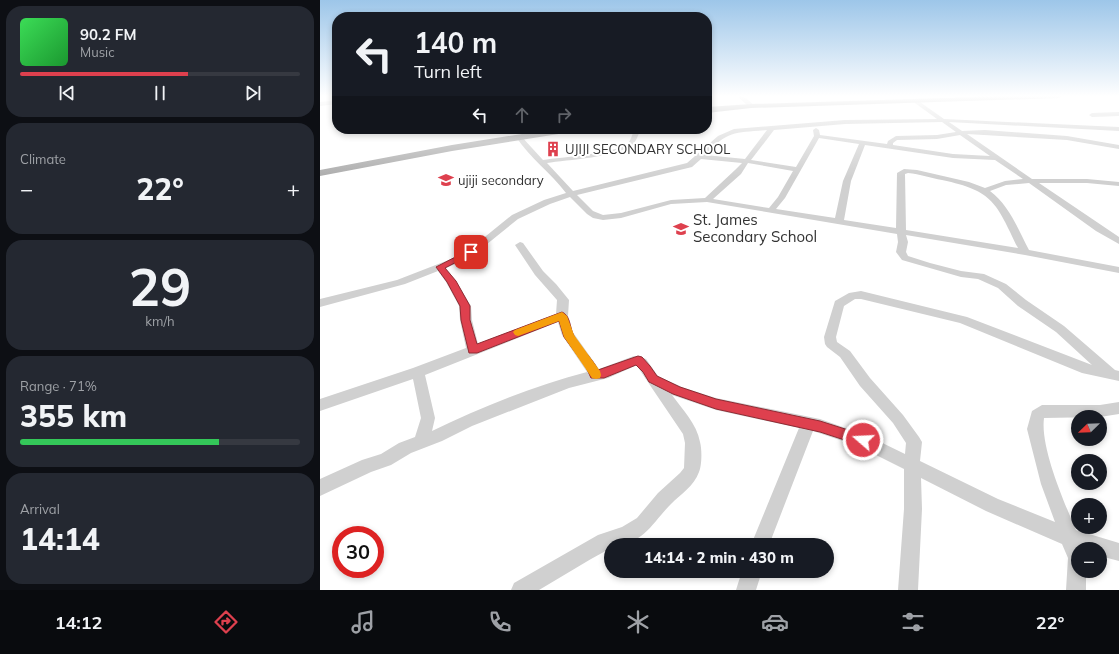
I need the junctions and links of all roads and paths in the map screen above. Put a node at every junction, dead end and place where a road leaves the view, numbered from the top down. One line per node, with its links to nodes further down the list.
1 (829, 124): 4 (street)
2 (948, 124): 7 (street)
3 (1026, 124): 6 (street)
4 (814, 125): 5 (street); 10 (street)
5 (772, 128): 15 (street); 17 (street)
6 (1119, 129)
7 (961, 133): 13 (street); 14 (street); 16 (street)
8 (539, 134): 11 (main road)
9 (636, 134): 18 (street)
10 (816, 136): 12 (street); 19 (street)
11 (520, 137): 18 (street); 20 (main road)
12 (865, 142): 13 (street); 27 (street)
13 (890, 146): 16 (street)
14 (1119, 147)
15 (702, 157): 17 (street); 24 (street)
16 (995, 158): 21 (street)
17 (747, 161): 19 (street); 25 (street)
18 (541, 162): 24 (street)
19 (796, 169): 26 (street)
20 (320, 173)
21 (1030, 181): 22 (street); 23 (street); 29 (street)
22 (1119, 184)
23 (984, 191): 28 (street); 31 (street)
24 (572, 194): 25 (street); 32 (street)
25 (707, 200): 26 (street)
26 (771, 210): 27 (street)
27 (839, 222): 28 (street)
28 (901, 231): 31 (street); 39 (street)
29 (1119, 241)
30 (520, 245): 35 (street)
31 (1025, 252): 33 (street)
32 (440, 267): 34 (street); 36 (street)
33 (1119, 270)
34 (320, 304)
35 (562, 316): 36 (street); 38 (street)
36 (473, 350): 37 (street)
37 (418, 372): 41 (street); 43 (street)
38 (595, 375): 40 (street); 45 (street)
39 (1116, 376): 47 (street)
40 (653, 379): 44 (street); 53 (street)
41 (320, 405)
42 (1119, 408): 50 (street)
43 (428, 418): 45 (street); 46 (street)
44 (808, 424): 47 (street); 49 (street)
45 (451, 428): 46 (street)
46 (420, 442): 48 (street)
47 (912, 466): 50 (street); 55 (street)
48 (320, 488)
49 (763, 538)
50 (1070, 538): 51 (street); 56 (street)
51 (1119, 552)
52 (750, 578): 54 (street)
53 (521, 590)
54 (746, 590)
55 (908, 590)
56 (1076, 590)

